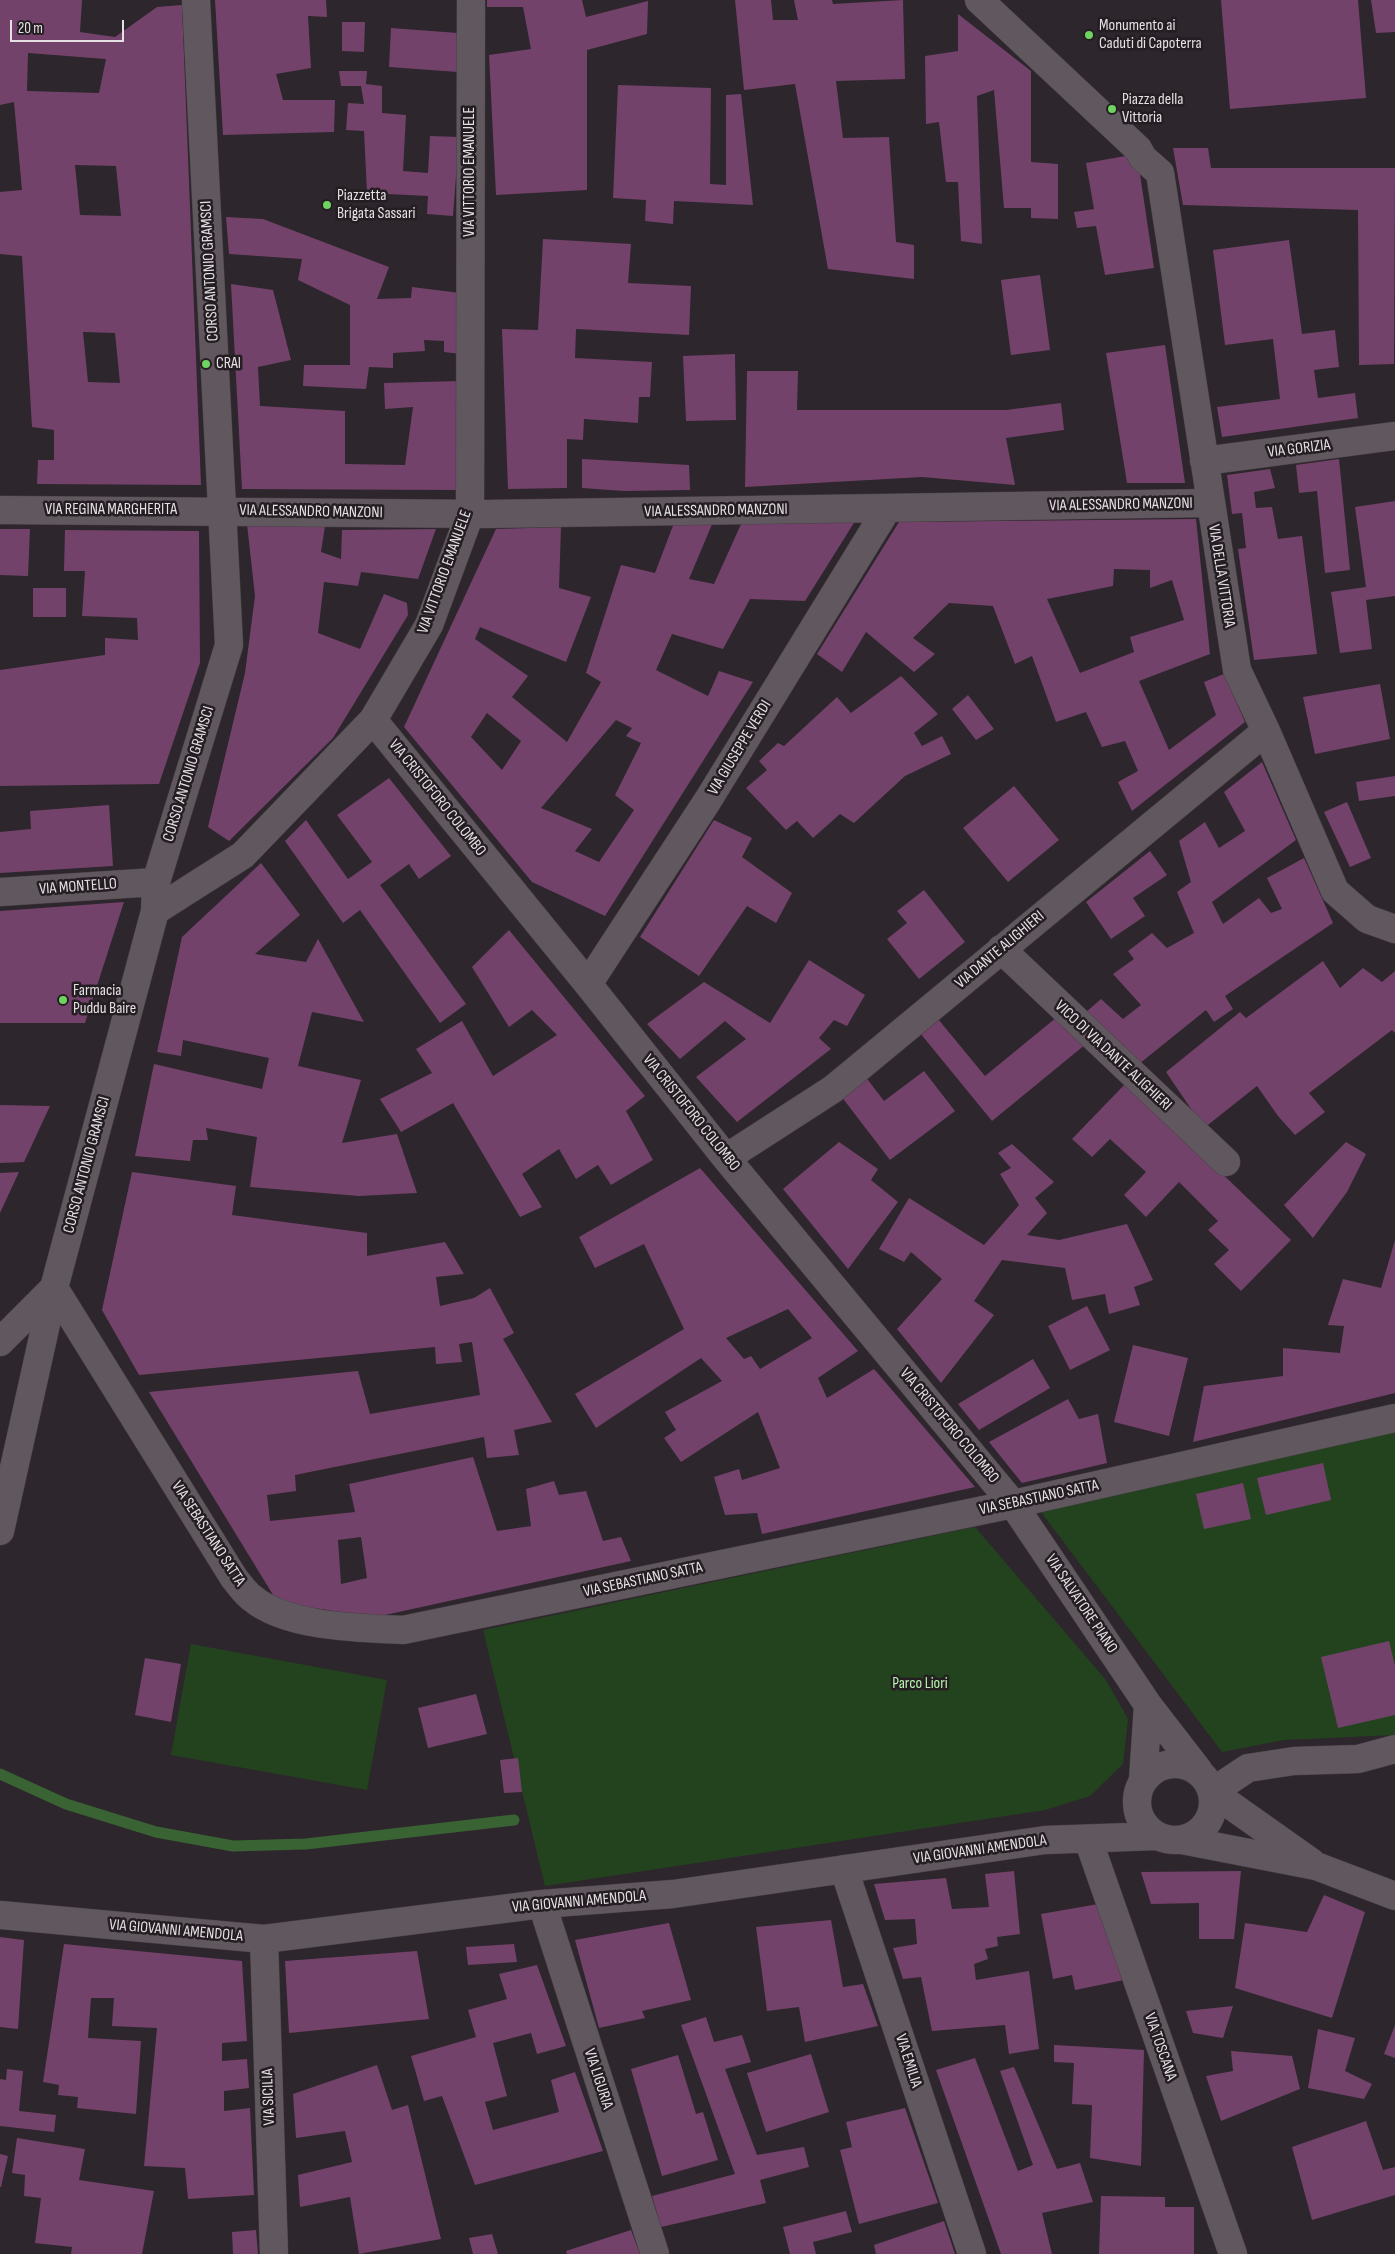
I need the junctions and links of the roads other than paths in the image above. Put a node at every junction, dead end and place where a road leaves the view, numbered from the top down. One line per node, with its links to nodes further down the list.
1 (196, 0): 9 (street, CORSO ANTONIO GRAMSCI)
2 (471, 0): 10 (street, VIA VITTORIO EMANUELE)
3 (979, 0): 5 (street, VIA DELLA VITTORIA)
4 (1395, 436): 5 (street, VIA GORIZIA)
5 (1204, 461): 6 (street, VIA DELLA VITTORIA)
6 (1210, 503): 7 (street, VIA ALESSANDRO MANZONI); 12 (street, VIA DELLA VITTORIA)
7 (887, 509): 10 (street, VIA ALESSANDRO MANZONI); 18 (street, VIA GIUSEPPE VERDI)
8 (0, 510): 9 (street, VIA REGINA MARGHERITA)
9 (223, 511): 10 (street, VIA ALESSANDRO MANZONI); 13 (street, CORSO ANTONIO GRAMSCI)
10 (470, 514): 11 (street, VIA VITTORIO EMANUELE)
11 (373, 720): 15 (street, VIA VITTORIO EMANUELE); 18 (street, VIA CRISTOFORO COLOMBO)
12 (1266, 731): 16 (street, VIA DELLA VITTORIA); 17 (street, VIA DANTE ALIGHIERI)
13 (156, 882): 14 (street, VIA MONTELLO); 15 (street, CORSO ANTONIO GRAMSCI)
14 (0, 892)
15 (155, 911): 21 (street, CORSO ANTONIO GRAMSCI)
16 (1395, 929)
17 (1001, 949): 19 (street, VIA DANTE ALIGHIERI); 20 (street, VICO DI VIA DANTE ALIGHIERI)
18 (588, 984): 19 (street, VIA CRISTOFORO COLOMBO)
19 (726, 1158): 24 (street, VIA CRISTOFORO COLOMBO)
20 (1226, 1162)
21 (54, 1288): 22 (street); 24 (street, VIA SEBASTIANO SATTA); 25 (street, CORSO ANTONIO GRAMSCI)
22 (0, 1342)
23 (1395, 1418): 24 (street, VIA SEBASTIANO SATTA)
24 (1013, 1504): 26 (street, VIA SALVATORE PIANO)
25 (0, 1532)
26 (1148, 1705): 28 (street); 29 (street, VIA SALVATORE PIANO)
27 (1395, 1749): 29 (street)
28 (1143, 1780): 29 (street); 30 (street)
29 (1206, 1782): 30 (street); 32 (street, VIA GIOVANNI AMENDOLA)
30 (1169, 1838): 31 (street, VIA GIOVANNI AMENDOLA); 32 (street, VIA GIOVANNI AMENDOLA)
31 (1088, 1839): 33 (street, VIA GIOVANNI AMENDOLA); 41 (street, VIA TOSCANA)
32 (1316, 1866): 34 (street, VIA GIOVANNI AMENDOLA)
33 (844, 1869): 35 (street, VIA GIOVANNI AMENDOLA); 40 (street, VIA EMILIA)
34 (1395, 1896)
35 (542, 1904): 37 (street, VIA GIOVANNI AMENDOLA); 39 (street, VIA LIGURIA)
36 (0, 1915): 37 (street, VIA GIOVANNI AMENDOLA)
37 (264, 1939): 38 (street, VIA SICILIA)
38 (274, 2254)
39 (655, 2254)
40 (972, 2254)
41 (1232, 2254)

